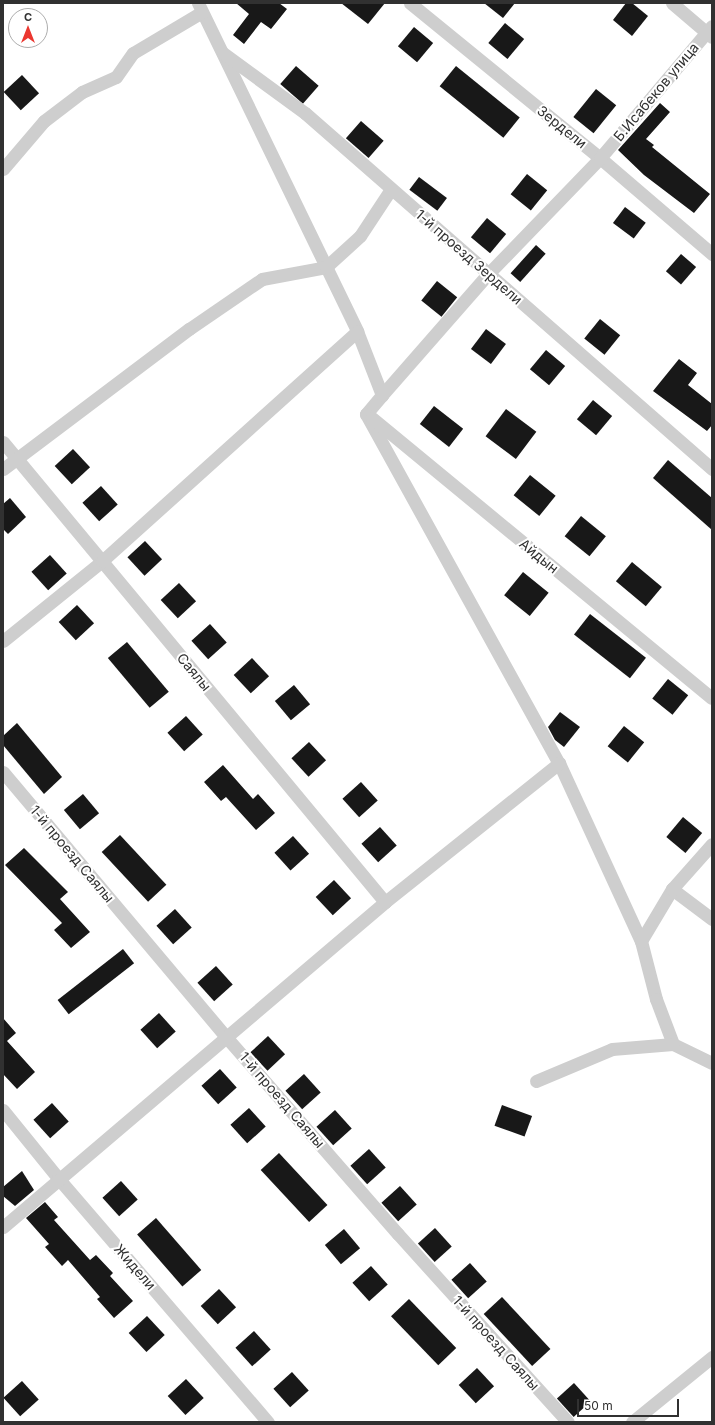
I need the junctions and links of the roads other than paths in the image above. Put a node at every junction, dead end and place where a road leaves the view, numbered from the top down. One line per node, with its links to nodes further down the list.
1 (410, 3): 6 (street, Зердели)
2 (672, 3): 4 (street)
3 (200, 8): 5 (street); 7 (street)
4 (710, 32): 6 (street, Б.Исабеков улица)
5 (221, 51): 8 (street, 1-й проезд Зердели); 10 (street)
6 (600, 158): 9 (street, Зердели); 11 (street, Б.Исабеков улица)
7 (3, 169)
8 (391, 189): 10 (street); 11 (street, 1-й проезд Зердели)
9 (712, 254)
10 (326, 266): 12 (street); 16 (street)
11 (488, 274): 13 (street, Б.Исабеков улица); 18 (street, 1-й проезд Зердели)
12 (357, 331): 13 (street); 19 (street)
13 (382, 395): 14 (street, Б.Исабеков улица)
14 (366, 414): 21 (street, Айдын); 22 (street)
15 (3, 442): 16 (street, Саялы)
16 (17, 458): 17 (street); 19 (street, Саялы)
17 (3, 469)
18 (712, 469)
19 (102, 560): 20 (street); 26 (street, Саялы)
20 (3, 641)
21 (712, 698)
22 (559, 762): 26 (street); 28 (street)
23 (3, 772): 29 (street, 1-й проезд Саялы)
24 (712, 844): 25 (street)
25 (672, 889): 27 (street); 28 (street)
26 (385, 902): 29 (street)
27 (712, 919)
28 (641, 941): 30 (street)
29 (227, 1038): 34 (street); 38 (street, 1-й проезд Саялы)
30 (673, 1044): 31 (street); 32 (street)
31 (712, 1063)
32 (536, 1081)
33 (3, 1110): 34 (street, Жидели)
34 (58, 1178): 35 (street); 37 (street, Жидели)
35 (3, 1227)
36 (712, 1358): 39 (street)
37 (268, 1422)
38 (568, 1422)
39 (632, 1422)

